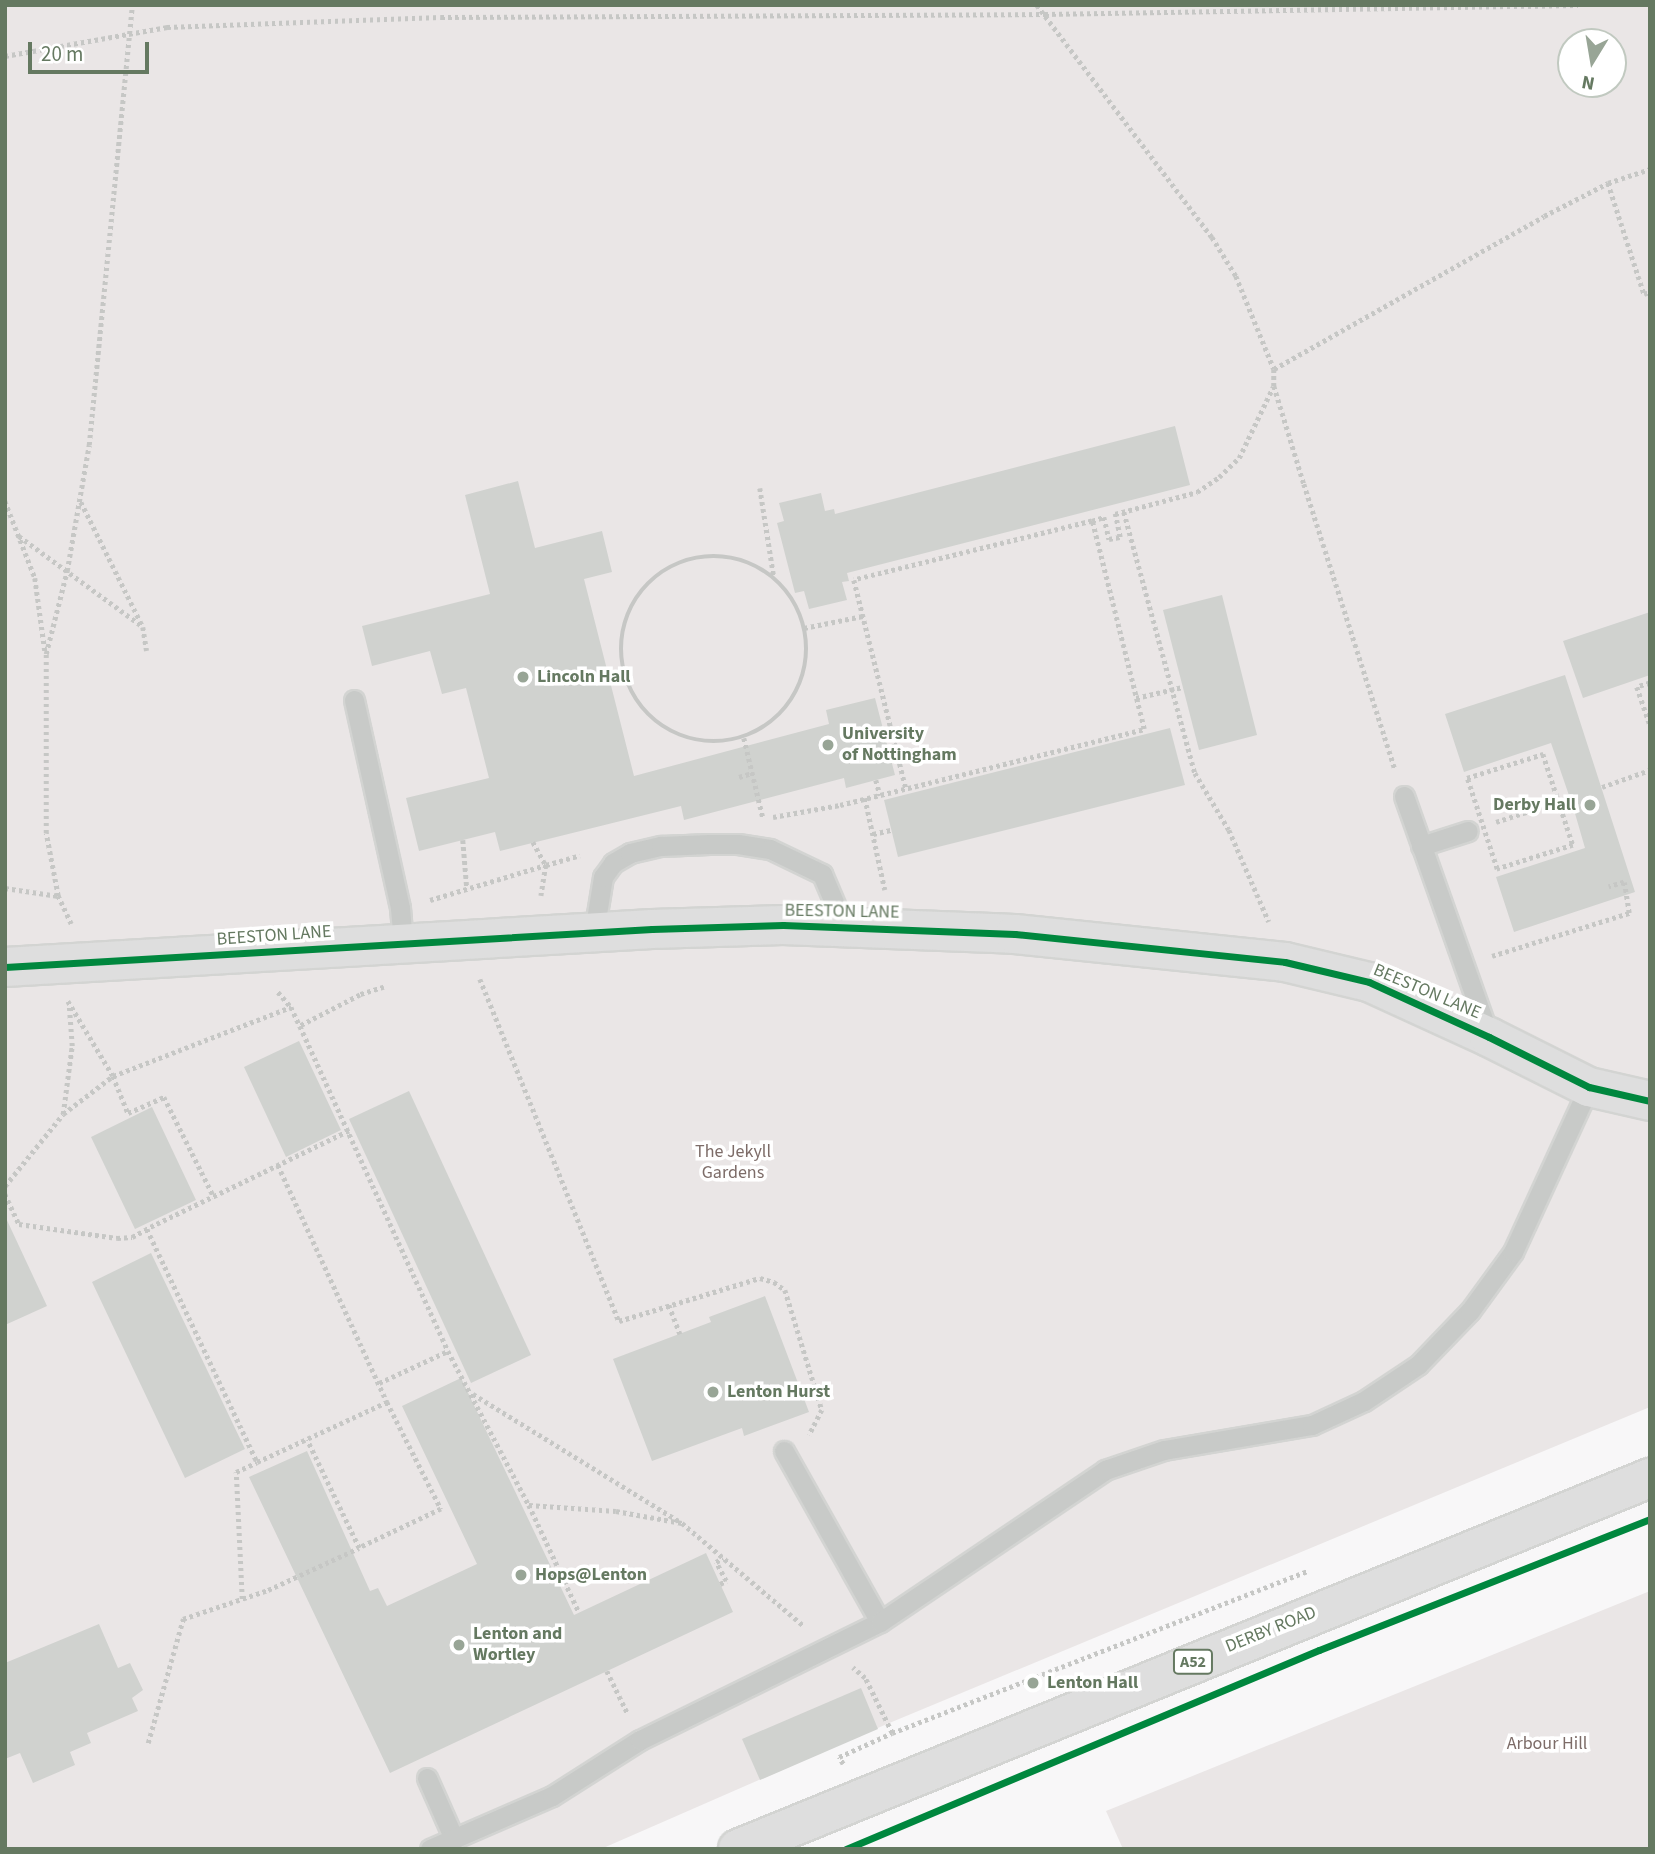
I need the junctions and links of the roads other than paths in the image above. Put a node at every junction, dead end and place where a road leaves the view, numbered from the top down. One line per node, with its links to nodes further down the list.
1 (354, 700): 7 (lane)
2 (1404, 796): 4 (lane)
3 (1476, 829): 4 (lane)
4 (1422, 846): 9 (lane)
5 (845, 928): 6 (main road, BEESTON LANE); 6 (lane); 9 (main road, BEESTON LANE)
6 (594, 932): 7 (main road, BEESTON LANE)
7 (403, 943): 8 (main road, BEESTON LANE)
8 (5, 967)
9 (1489, 1037): 10 (main road, BEESTON LANE)
10 (1588, 1087): 11 (main road, BEESTON LANE); 14 (lane)
11 (1650, 1101)
12 (784, 1451): 14 (lane)
13 (1650, 1478): 18 (main road, DERBY ROAD / A52)
14 (880, 1622): 16 (lane)
15 (427, 1778): 16 (lane)
16 (454, 1839): 17 (lane)
17 (430, 1849)
18 (738, 1849)

